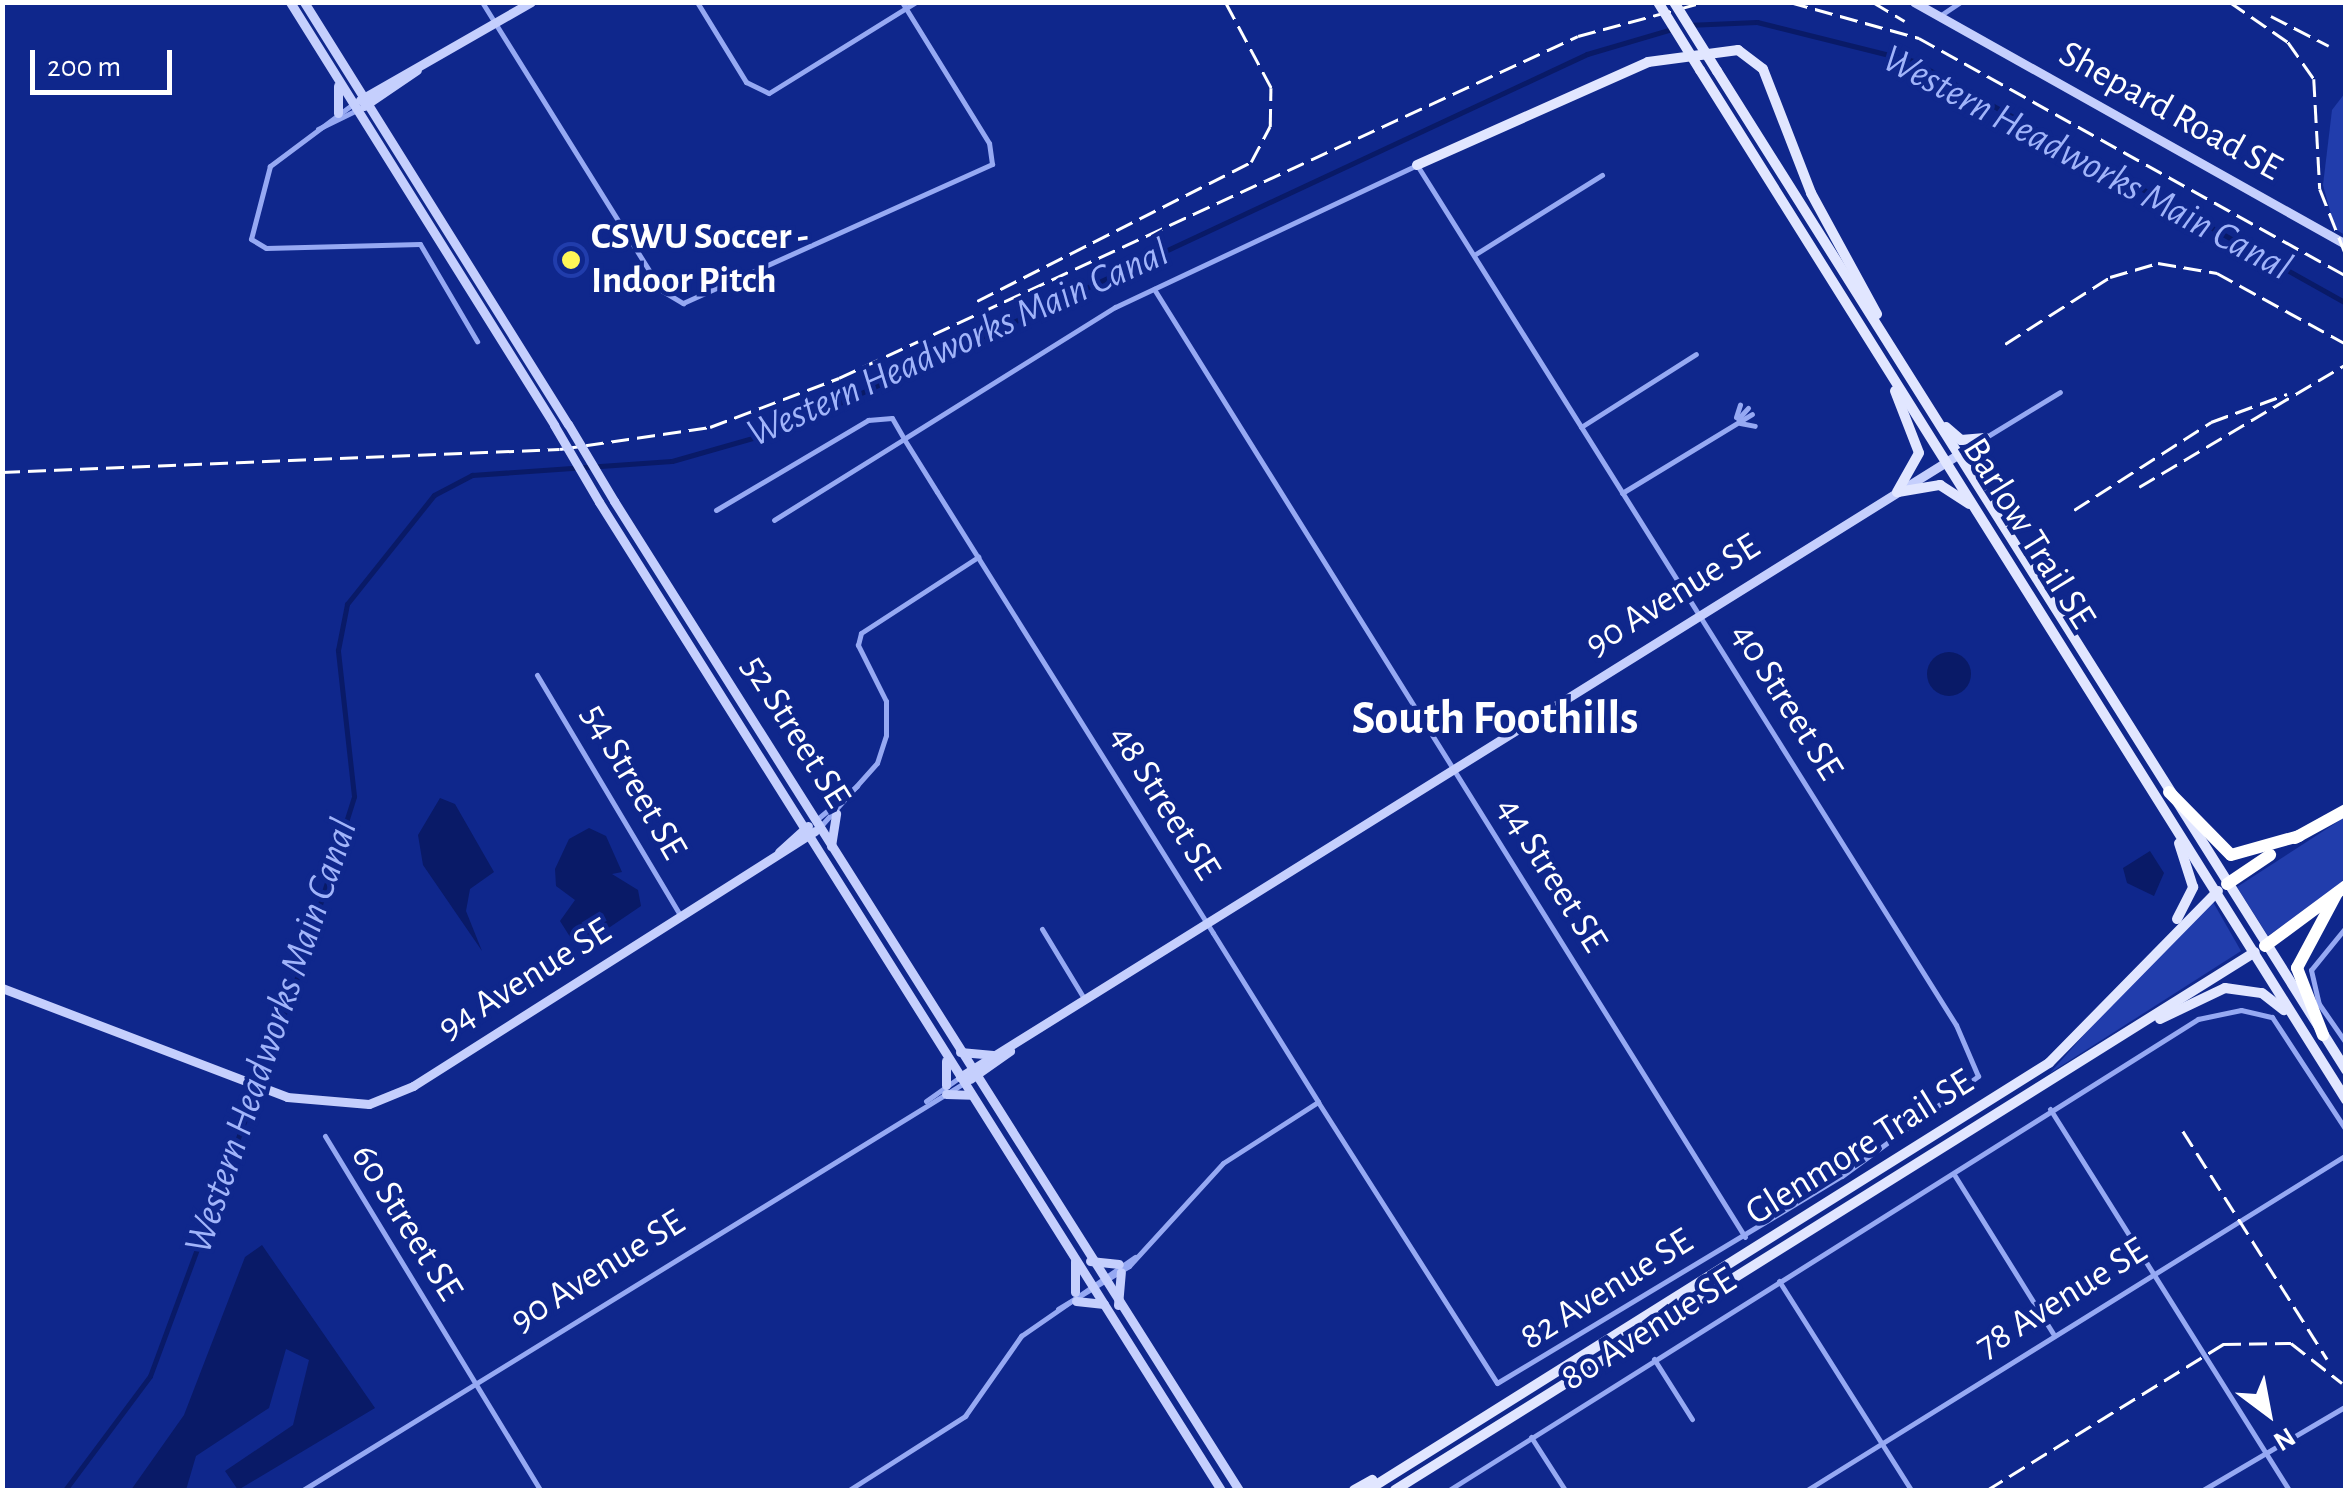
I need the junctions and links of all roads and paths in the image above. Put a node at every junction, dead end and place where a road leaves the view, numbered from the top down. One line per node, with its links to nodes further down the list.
1 (290, 2): 14 (main road, 52 Street SE)
2 (304, 2): 15 (main road, 52 Street SE)
3 (482, 2): 13 (street)
4 (531, 2): 13 (main road)
5 (697, 2): 11 (street)
6 (916, 2): 11 (street)
7 (1658, 2): 28 (main road, Barlow Trail SE, bridge)
8 (1674, 2): 30 (main road, Barlow Trail SE, bridge)
9 (1914, 2): 12 (main road, Shepard Road SE)
10 (1960, 2): 12 (street)
11 (904, 6): 13 (street)
12 (1938, 16): 24 (main road, Shepard Road SE)
13 (495, 23): 16 (main road)
14 (337, 79): 18 (main road, 52 Street SE); 19 (main road)
15 (353, 81): 16 (main road); 17 (main road, 52 Street SE)
16 (383, 90): 17 (main road); 20 (main road)
17 (365, 101): 18 (main road); 20 (main road, 52 Street SE)
18 (355, 107): 19 (street); 21 (street); 56 (main road, 52 Street SE, bridge)
19 (338, 113): 21 (street)
20 (383, 128): 59 (main road, 52 Street SE, bridge)
21 (318, 129): 27 (street)
22 (1417, 165): 25 (street, 40 Street SE); 26 (street); 30 (main road)
23 (1602, 175): 25 (street)
24 (2346, 244)
25 (1474, 255): 38 (street, 40 Street SE)
26 (1153, 288): 40 (street); 53 (street, 44 Street SE)
27 (477, 341)
28 (1876, 349): 32 (main road, Barlow Trail SE); 44 (main road)
29 (1696, 354): 38 (street)
30 (1902, 364): 35 (main road, Barlow Trail SE)
31 (2060, 392): 39 (street, 90 Avenue SE)
32 (1910, 404): 41 (main road); 42 (main road, Barlow Trail SE)
33 (1740, 405): 36 (street)
34 (1750, 411): 36 (street)
35 (1933, 414): 39 (main road); 41 (main road, Barlow Trail SE)
36 (1732, 424): 37 (street); 43 (street)
37 (1755, 426)
38 (1581, 427): 43 (street, 40 Street SE)
39 (1985, 438): 41 (street, 90 Avenue SE); 45 (main road)
40 (904, 439): 46 (street); 47 (street); 49 (street, 48 Street SE)
41 (1959, 454): 42 (main road, 90 Avenue SE); 45 (main road, Barlow Trail SE)
42 (1947, 461): 44 (main road, 90 Avenue SE); 48 (main road, Barlow Trail SE); 50 (main road)
43 (1622, 492): 51 (street, 40 Street SE)
44 (1897, 492): 48 (main road); 51 (main road, 90 Avenue SE)
45 (1993, 506): 50 (main road, Barlow Trail SE)
46 (716, 510)
47 (774, 520)
48 (1997, 541): 55 (main road, Barlow Trail SE)
49 (978, 557): 54 (street, 94 Avenue SE); 68 (street, 48 Street SE)
50 (2026, 560): 55 (main road, Barlow Trail SE)
51 (1699, 615): 53 (main road, 90 Avenue SE); 84 (street, 40 Street SE)
52 (537, 675): 67 (street, 54 Street SE)
53 (1453, 770): 68 (main road, 90 Avenue SE); 98 (street, 44 Street SE)
54 (863, 781): 58 (street, 94 Avenue SE); 59 (street, 94 Avenue SE)
55 (2166, 799): 60 (highway); 65 (main road, Barlow Trail SE); 71 (main road)
56 (792, 806): 59 (main road, 52 Street SE); 61 (main road)
57 (2346, 810): 60 (highway, Glenmore Trail SE)
58 (836, 813): 59 (street, 94 Avenue SE); 63 (main road)
59 (812, 828): 61 (main road, 94 Avenue SE); 62 (main road, 94 Avenue SE); 63 (main road, 52 Street SE)
60 (2298, 836): 65 (highway, Glenmore Trail SE)
61 (792, 838): 64 (main road, 94 Avenue SE)
62 (790, 850): 63 (main road); 64 (main road, 94 Avenue SE)
63 (826, 850): 80 (main road, 52 Street SE); 81 (main road, 52 Street SE)
64 (778, 853): 67 (main road, 94 Avenue SE)
65 (2221, 888): 71 (main road, Glenmore Trail SE); 72 (main road, Barlow Trail SE); 72 (main road, Barlow Trail SE)
66 (2341, 889): 72 (highway); 76 (highway)
67 (681, 917): 73 (main road, 94 Avenue SE)
68 (1207, 923): 74 (main road, 90 Avenue SE); 91 (street, 48 Street SE)
69 (2346, 928): 77 (street)
70 (1042, 929): 74 (street)
71 (2160, 941): 116 (main road, Glenmore Trail SE)
72 (2256, 949): 75 (main road, Barlow Trail SE); 76 (main road, Barlow Trail SE); 79 (main road, Glenmore Trail SE)
73 (2, 988)
74 (1085, 1000): 78 (main road, 90 Avenue SE)
75 (2301, 1030): 79 (main road); 90 (main road, Barlow Trail SE)
76 (2323, 1035): 85 (main road, Barlow Trail SE)
77 (2346, 1043)
78 (1014, 1044): 82 (main road, 90 Avenue SE); 83 (main road, 90 Avenue SE)
79 (2108, 1045): 125 (main road, Glenmore Trail SE)
80 (960, 1052): 82 (main road); 86 (main road, 52 Street SE)
81 (945, 1054): 87 (main road, 52 Street SE); 88 (main road)
82 (996, 1054): 86 (main road, 90 Avenue SE)
83 (991, 1066): 86 (main road, 90 Avenue SE); 92 (main road)
84 (1981, 1066): 98 (street, 82 Avenue SE)
85 (2346, 1070)
86 (973, 1073): 87 (main road, 90 Avenue SE); 92 (main road, 52 Street SE)
87 (962, 1080): 88 (street, 90 Avenue SE); 89 (main road, 52 Street SE)
88 (946, 1090): 89 (main road); 111 (street, 90 Avenue SE)
89 (971, 1095): 99 (main road, 52 Street SE)
90 (2346, 1100)
91 (1318, 1102): 101 (street); 110 (street, 48 Street SE)
92 (990, 1105): 100 (main road, 52 Street SE)
93 (2050, 1109): 94 (street, 80 Avenue SE); 97 (street, 80 Avenue SE); 102 (street)
94 (2346, 1130)
95 (324, 1136): 111 (street, 60 Street SE)
96 (2346, 1154): 102 (street, 78 Avenue SE)
97 (1956, 1176): 103 (street, 80 Avenue SE); 108 (street)
98 (1746, 1236): 110 (street, 82 Avenue SE)
99 (1075, 1258): 104 (main road, 52 Street SE); 105 (main road)
100 (1090, 1261): 101 (main road); 104 (main road, 52 Street SE)
101 (1120, 1268): 104 (street); 107 (main road)
102 (2154, 1275): 108 (street, 78 Avenue SE); 117 (street)
103 (1779, 1281): 109 (street, 80 Avenue SE); 115 (street)
104 (1097, 1283): 105 (street); 106 (main road, 52 Street SE); 107 (main road, 52 Street SE)
105 (1075, 1297): 106 (main road); 120 (street)
106 (1104, 1304): 121 (main road, 52 Street SE)
107 (1118, 1308): 122 (main road, 52 Street SE)
108 (2055, 1336): 115 (street, 78 Avenue SE)
109 (1654, 1359): 113 (street); 114 (street, 80 Avenue SE)
110 (1501, 1384)
111 (474, 1385): 118 (street, 90 Avenue SE); 119 (street, 60 Street SE)
112 (2346, 1406): 117 (street)
113 (1692, 1418)
114 (1531, 1437): 126 (street, 80 Avenue SE); 127 (street)
115 (1882, 1444): 128 (street, 78 Avenue SE); 129 (street)
116 (1436, 1448): 123 (main road); 124 (main road, Glenmore Trail SE)
117 (2265, 1452): 130 (street); 131 (street)
118 (303, 1490)
119 (540, 1490)
120 (849, 1490)
121 (1224, 1490)
122 (1240, 1490)
123 (1354, 1490)
124 (1372, 1490)
125 (1397, 1490)
126 (1449, 1490)
127 (1564, 1490)
128 (1808, 1490)
129 (1911, 1490)
130 (2203, 1490)
131 (2289, 1490)

